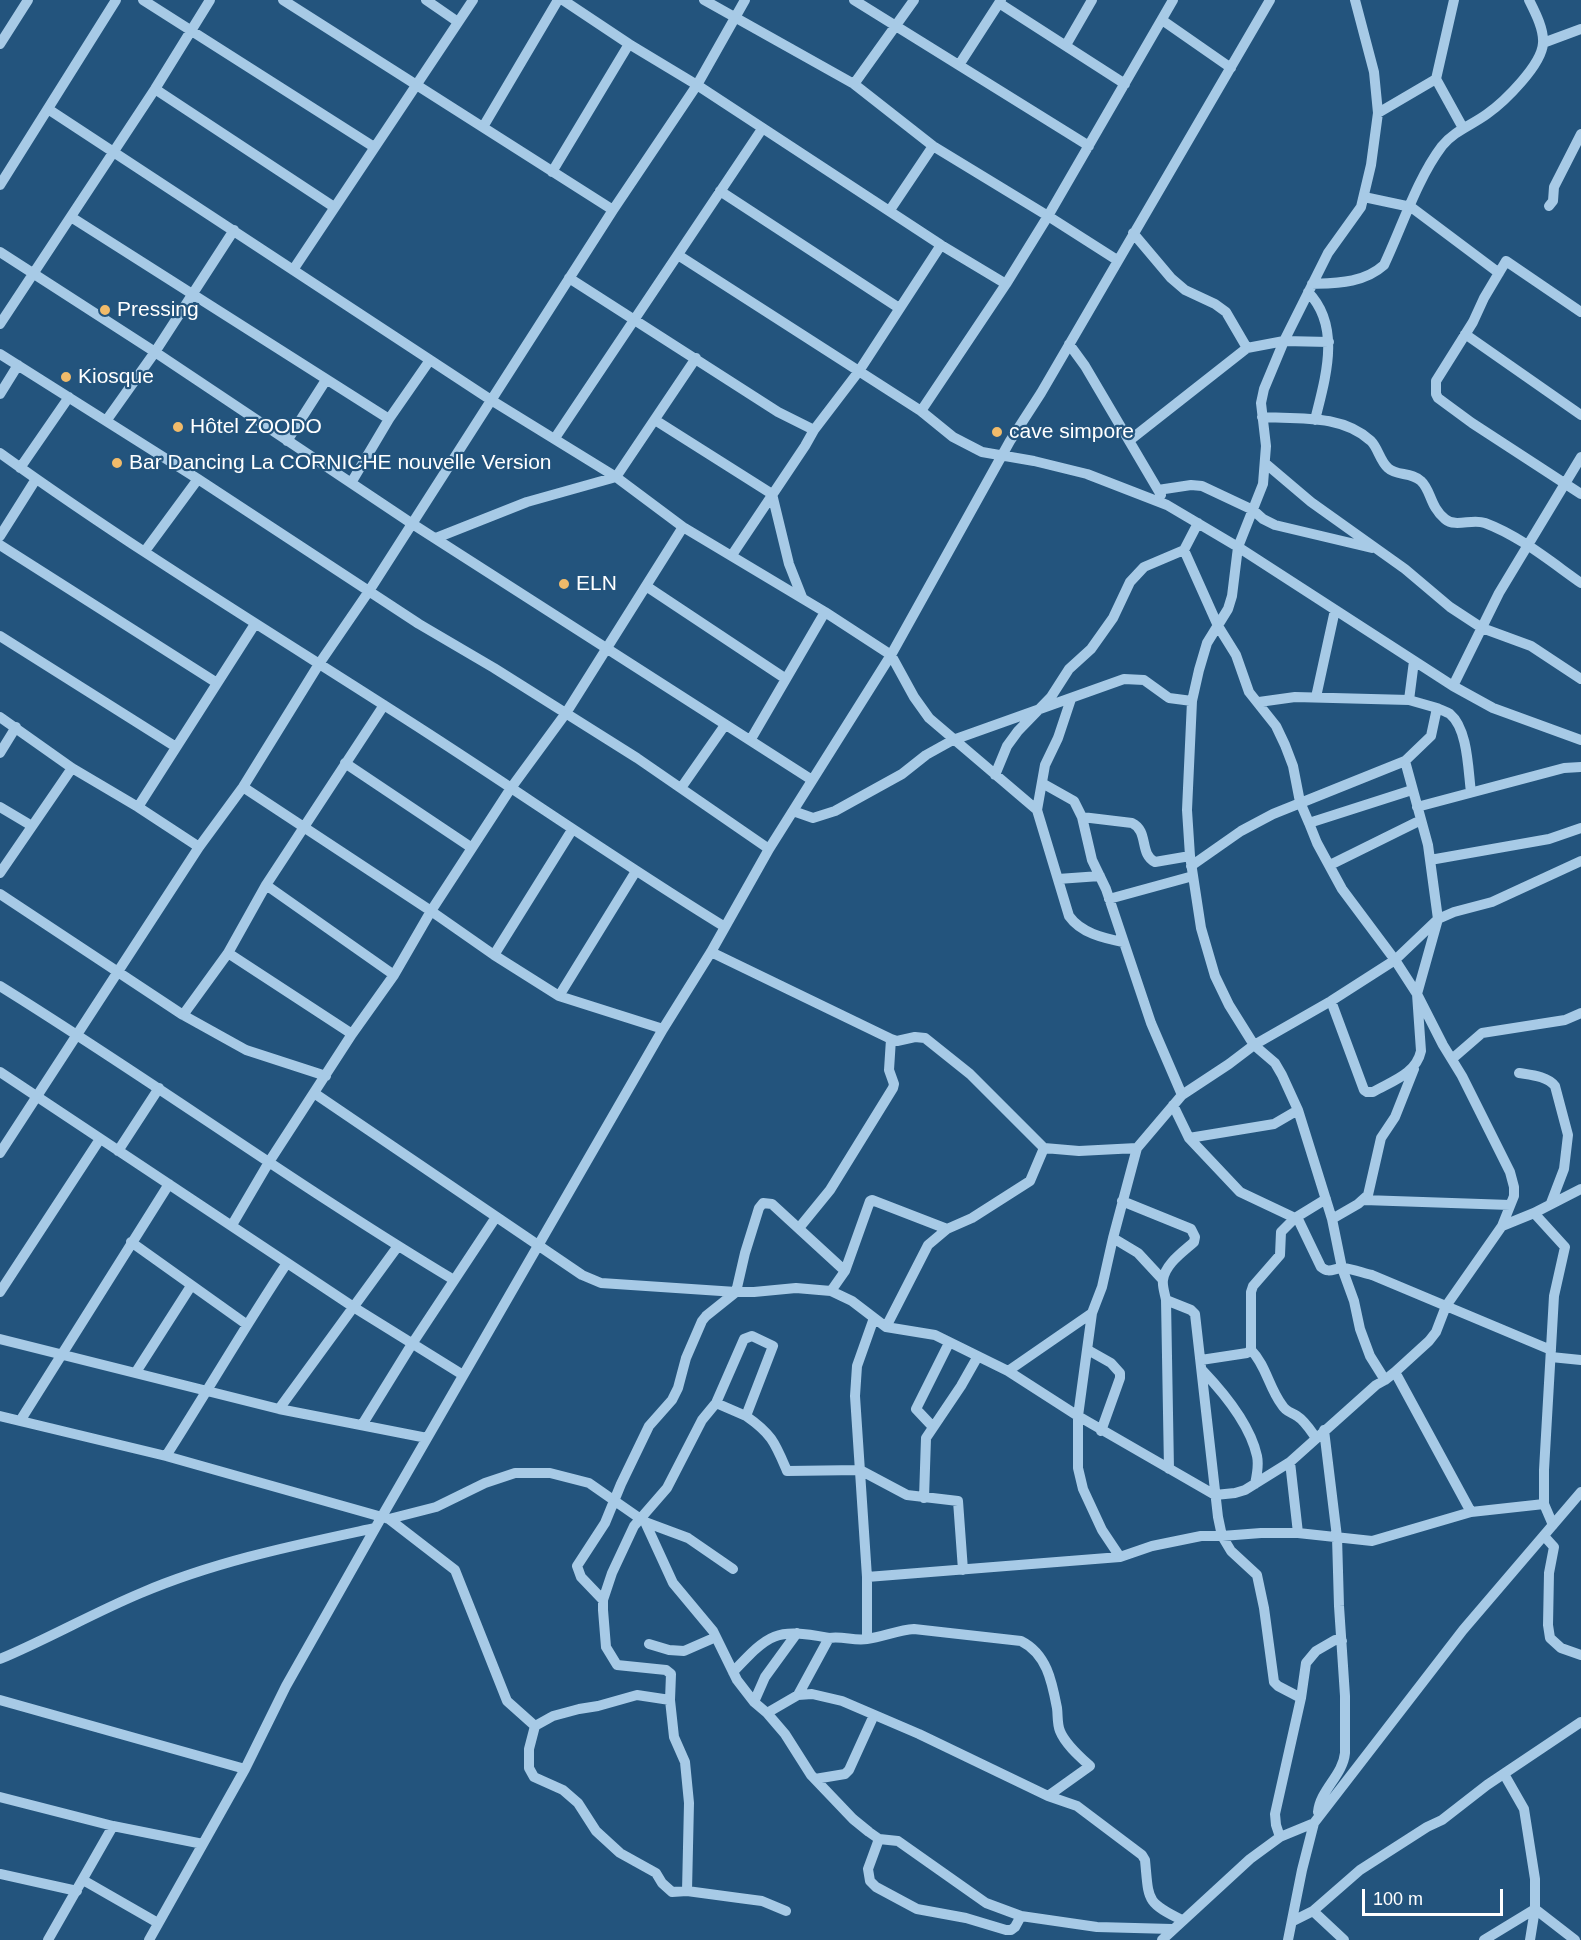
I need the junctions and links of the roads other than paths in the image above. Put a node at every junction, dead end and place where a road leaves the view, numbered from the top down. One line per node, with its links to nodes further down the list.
1 (28, 0): 28 (street)
2 (116, 0): 39 (street)
3 (142, 0): 26 (street)
4 (210, 0): 26 (street)
5 (283, 0): 36 (street)
6 (426, 0): 23 (street)
7 (472, 0): 23 (street)
8 (558, 0): 41 (street)
9 (563, 0): 29 (street)
10 (704, 0): 21 (street)
11 (744, 0): 21 (street)
12 (854, 0): 24 (street)
13 (914, 0): 24 (street)
14 (1092, 0): 30 (street)
15 (1173, 0): 22 (street)
16 (1270, 0): 32 (street)
17 (1355, 0): 40 (street)
18 (1454, 0): 33 (street)
19 (1529, 0): 27 (street)
20 (1000, 2): 30 (street); 31 (street)
21 (735, 17): 34 (street); 37 (street)
22 (1162, 20): 32 (street); 35 (street)
23 (458, 22): 36 (street)
24 (897, 26): 31 (street); 34 (street)
25 (1581, 29): 27 (street)
26 (190, 30): 38 (street); 47 (street)
27 (1543, 43): 43 (street)
28 (0, 44)
29 (629, 44): 37 (street); 49 (street)
30 (1066, 45): 35 (street)
31 (959, 65): 46 (street)
32 (1231, 68): 61 (street)
33 (1436, 80): 40 (street); 43 (street)
34 (854, 84): 45 (street)
35 (1125, 84): 46 (street)
36 (416, 85): 41 (street); 47 (street)
37 (697, 85): 42 (street); 56 (street)
38 (155, 89): 48 (street); 54 (street)
39 (48, 109): 48 (street); 50 (street)
40 (1378, 113): 52 (street)
41 (483, 127): 49 (street)
42 (762, 129): 51 (street); 57 (street)
43 (1463, 129): 55 (street)
44 (1581, 134): 53 (street)
45 (933, 146): 57 (street); 58 (street)
46 (1089, 146): 58 (street)
47 (374, 147): 54 (street)
48 (112, 152): 59 (street); 60 (street)
49 (552, 172): 56 (street)
50 (0, 185)
51 (720, 191): 64 (street); 73 (street)
52 (1364, 197): 55 (street); 71 (street)
53 (1549, 206)
54 (334, 207): 66 (street)
55 (1411, 207): 68 (street); 71 (street)
56 (613, 210): 69 (street)
57 (890, 210): 62 (street)
58 (1048, 216): 65 (street); 70 (street)
59 (71, 217): 67 (street); 72 (street)
60 (234, 230): 66 (street); 72 (street)
61 (1133, 233): 65 (street); 81 (street)
62 (941, 245): 70 (street); 73 (street)
63 (0, 252): 67 (street)
64 (678, 255): 75 (street); 87 (street)
65 (1117, 260): 80 (street)
66 (293, 270): 85 (street)
67 (34, 273): 76 (street); 82 (street)
68 (1499, 273): 74 (street); 77 (street)
69 (569, 278): 75 (street); 91 (street)
70 (1006, 284): 92 (street)
71 (1310, 288): 78 (street); 79 (street)
72 (193, 293): 82 (street); 88 (street)
73 (899, 308): 87 (street)
74 (1581, 312)
75 (635, 319): 84 (street); 100 (street)
76 (0, 324)
77 (1465, 334): 93 (street); 112 (street)
78 (1284, 341): 79 (street); 81 (street); 94 (street)
79 (1329, 342): 97 (street)
80 (1069, 344): 101 (street); 104 (street)
81 (1247, 348): 101 (street)
82 (154, 352): 98 (street); 102 (street)
83 (0, 354): 86 (street)
84 (696, 358): 96 (street); 99 (street)
85 (430, 360): 91 (street); 95 (street)
86 (18, 365): 89 (street); 90 (street)
87 (859, 371): 92 (street); 99 (street)
88 (326, 380): 95 (street); 102 (street)
89 (0, 394)
90 (69, 397): 98 (street); 107 (street)
91 (491, 400): 100 (street); 118 (street)
92 (921, 411): 104 (street)
93 (1581, 415)
94 (1262, 417): 97 (street); 106 (street)
95 (389, 419): 111 (street)
96 (656, 420): 108 (street); 114 (street)
97 (1315, 420): 124 (street)
98 (106, 421): 110 (street)
99 (814, 430): 114 (street)
100 (555, 438): 108 (street)
101 (1130, 440): 113 (street)
102 (287, 441): 111 (street)
103 (0, 453): 107 (street)
104 (1001, 456): 116 (street); 141 (street)
105 (1581, 457): 112 (street)
106 (1265, 463): 117 (street); 127 (street)
107 (20, 468): 109 (street)
108 (616, 477): 120 (street); 122 (street)
109 (36, 479): 121 (street); 128 (street)
110 (198, 479): 128 (street); 132 (street)
111 (351, 483): 118 (street)
112 (1565, 484): 115 (street); 124 (street)
113 (1158, 490): 116 (street); 117 (street)
114 (772, 494): 129 (street); 133 (street)
115 (1581, 494)
116 (1167, 505): 119 (street)
117 (1253, 510): 125 (street); 127 (street)
118 (411, 523): 122 (street); 132 (street)
119 (1198, 523): 125 (street); 126 (street)
120 (683, 527): 129 (street); 131 (street)
121 (0, 536)
122 (436, 538): 140 (street)
123 (0, 545): 146 (street)
124 (1527, 545): 130 (street); 138 (street)
125 (1238, 547): 134 (street); 137 (street)
126 (1184, 549): 137 (street); 155 (street)
127 (1378, 549): 138 (street)
128 (145, 551): 136 (street)
129 (732, 555): 133 (street)
130 (1581, 583)
131 (646, 586): 140 (street); 144 (street)
132 (369, 591): 143 (street); 156 (street)
133 (802, 598): 135 (street)
134 (1335, 610): 142 (street); 148 (street)
135 (825, 612): 141 (street); 144 (street)
136 (255, 624): 143 (street); 146 (street)
137 (1218, 626): 150 (street); 152 (street)
138 (1482, 628): 145 (street); 147 (street)
139 (0, 636): 163 (street)
140 (607, 648): 156 (street); 158 (street)
141 (891, 655): 161 (street); 170 (street)
142 (1414, 662): 147 (street); 151 (street)
143 (320, 664): 153 (street); 172 (street)
144 (786, 679): 160 (street)
145 (1581, 679)
146 (218, 683): 163 (street)
147 (1454, 686): 162 (street)
148 (1316, 698): 151 (street); 152 (street)
149 (1071, 699): 150 (street); 155 (street); 171 (street)
150 (1192, 700): 196 (street)
151 (1409, 700): 154 (street)
152 (1259, 702): 177 (street)
153 (384, 705): 166 (street); 173 (street)
154 (1437, 708): 165 (street); 176 (street)
155 (1038, 710): 161 (street); 169 (street)
156 (566, 713): 173 (street); 174 (street)
157 (0, 717): 159 (street)
158 (726, 725): 160 (street); 174 (street)
159 (16, 727): 164 (street); 168 (street)
160 (751, 739): 170 (street)
161 (953, 740): 169 (street); 182 (street)
162 (1581, 740)
163 (176, 747): 179 (street)
164 (0, 753)
165 (1405, 761): 175 (street); 177 (street)
166 (345, 763): 187 (street); 191 (street)
167 (1581, 767): 176 (street)
168 (72, 768): 179 (street); 186 (street)
169 (995, 775): 181 (street)
170 (812, 780): 182 (street)
171 (1042, 783): 181 (street); 183 (street)
172 (243, 787): 187 (street); 190 (street)
173 (511, 788): 189 (street); 191 (street)
174 (681, 788): 192 (street)
175 (1413, 790): 180 (street); 185 (street)
176 (1471, 792): 180 (street)
177 (1300, 802): 185 (street); 196 (street)
178 (0, 807): 186 (street)
179 (138, 807): 190 (street)
180 (1417, 807): 184 (street)
181 (1037, 810): 200 (street)
182 (793, 811): 192 (street)
183 (1082, 817): 196 (street); 199 (street)
184 (1421, 819): 193 (street); 195 (street)
185 (1309, 823): 195 (street)
186 (32, 826): 198 (street)
187 (304, 826): 201 (street); 204 (street)
188 (1581, 828): 193 (street)
189 (572, 830): 197 (street); 210 (street)
190 (199, 847): 212 (street)
191 (472, 848): 204 (street)
192 (768, 849): 206 (street)
193 (1430, 860): 205 (street)
194 (1581, 861): 205 (street)
195 (1330, 865): 211 (street)
196 (1191, 866): 203 (street); 224 (street)
197 (636, 871): 206 (street); 216 (street)
198 (0, 873)
199 (1100, 876): 200 (street); 203 (street)
200 (1058, 879): 207 (street)
201 (266, 885): 209 (street); 213 (street)
202 (0, 894): 212 (street)
203 (1109, 899): 207 (street)
204 (431, 910): 210 (street); 213 (street)
205 (1438, 919): 211 (street); 215 (street)
206 (724, 927): 208 (street)
207 (1123, 942): 232 (street)
208 (711, 952): 220 (street); 223 (street)
209 (228, 953): 218 (street); 222 (street)
210 (494, 955): 216 (street)
211 (1395, 960): 215 (street); 217 (street)
212 (118, 972): 218 (street); 221 (street)
213 (394, 975): 222 (street)
214 (0, 986): 221 (street)
215 (1417, 994): 225 (street); 226 (street)
216 (559, 996): 220 (street)
217 (1331, 1001): 224 (street); 226 (street)
218 (183, 1015): 229 (street)
219 (1580, 1015): 225 (street)
220 (663, 1029): 262 (street)
221 (77, 1034): 230 (street); 233 (street)
222 (352, 1034): 229 (street)
223 (891, 1039): 240 (street); 258 (street)
224 (1254, 1045): 232 (street); 235 (street)
225 (1452, 1059): 251 (street)
226 (1414, 1069): 248 (street)
227 (0, 1072): 233 (street)
228 (1519, 1073): 236 (street)
229 (326, 1076): 231 (street)
230 (159, 1088): 242 (street); 244 (street)
231 (314, 1093): 244 (street); 253 (street)
232 (1182, 1095): 234 (street)
233 (36, 1097): 239 (street); 243 (street)
234 (1173, 1105): 238 (street); 241 (street)
235 (1298, 1110): 238 (street); 247 (street)
236 (1568, 1135): 237 (street); 250 (street)
237 (1581, 1137)
238 (1190, 1138): 254 (street)
239 (100, 1139): 242 (street); 271 (street)
240 (1044, 1148): 241 (street); 259 (street)
241 (1137, 1148): 249 (street)
242 (118, 1151): 245 (street)
243 (0, 1153)
244 (268, 1162): 256 (street); 263 (street)
245 (169, 1184): 256 (street); 261 (street)
246 (1581, 1189): 250 (street)
247 (1326, 1199): 254 (street); 255 (street)
248 (1364, 1200): 251 (street); 255 (street)
249 (1122, 1201): 260 (street); 268 (street)
250 (1551, 1203): 252 (street)
251 (1510, 1205): 257 (street)
252 (1534, 1213): 257 (street); 286 (street)
253 (496, 1217): 262 (street); 267 (street)
254 (1296, 1217): 265 (street); 284 (street)
255 (1332, 1219): 265 (street)
256 (232, 1225): 264 (street)
257 (1502, 1226): 274 (street)
258 (799, 1228): 266 (street); 272 (street)
259 (947, 1229): 266 (street); 279 (street)
260 (1113, 1238): 268 (street); 276 (street)
261 (131, 1242): 269 (street); 285 (street)
262 (540, 1244): 272 (street); 293 (street)
263 (398, 1246): 267 (street); 275 (street)
264 (287, 1263): 275 (street); 278 (street)
265 (1342, 1268): 274 (street); 294 (street)
266 (845, 1271): 270 (street)
267 (454, 1280): 282 (street)
268 (1163, 1280): 273 (street)
269 (191, 1286): 278 (street); 291 (street)
270 (831, 1291): 272 (street); 277 (street)
271 (0, 1292)
272 (736, 1292): 315 (street)
273 (1166, 1300): 289 (street); 309 (street)
274 (1446, 1306): 286 (street); 292 (street)
275 (355, 1308): 282 (street); 297 (street)
276 (1092, 1313): 283 (street); 290 (street)
277 (873, 1318): 279 (street); 310 (street)
278 (246, 1324): 295 (street)
279 (886, 1327): 281 (street)
280 (0, 1339): 285 (street)
281 (949, 1343): 287 (street); 303 (street)
282 (412, 1344): 293 (street); 302 (street)
283 (1088, 1350): 300 (street); 304 (street)
284 (1251, 1350): 289 (street); 305 (street)
285 (63, 1354): 291 (street); 301 (street)
286 (1551, 1354): 288 (street); 316 (street)
287 (978, 1356): 290 (street); 303 (street)
288 (1581, 1360)
289 (1201, 1365): 311 (street); 313 (street)
290 (1008, 1371): 300 (street)
291 (136, 1372): 295 (street)
292 (1395, 1372): 294 (street); 317 (street)
293 (463, 1375): 306 (street)
294 (1384, 1380): 305 (street)
295 (209, 1389): 297 (street); 307 (street)
296 (716, 1402): 299 (street); 299 (street); 318 (street)
297 (279, 1408): 302 (street)
298 (0, 1416): 301 (street)
299 (746, 1416): 310 (street)
300 (1078, 1416): 304 (street); 325 (street)
301 (20, 1421): 307 (street)
302 (362, 1425): 306 (street)
303 (933, 1427): 314 (street)
304 (1101, 1431): 309 (street)
305 (1320, 1434): 308 (street); 324 (street)
306 (427, 1438): 319 (street)
307 (166, 1456): 319 (street)
308 (1290, 1462): 311 (street); 321 (street)
309 (1169, 1469): 313 (street)
310 (860, 1470): 314 (street); 328 (street)
311 (1255, 1484): 313 (street)
312 (1581, 1492): 320 (street)
313 (1215, 1495): 322 (street)
314 (924, 1498): 327 (street)
315 (615, 1501): 318 (street); 319 (street); 329 (street)
316 (1544, 1504): 317 (street); 320 (street)
317 (1471, 1512): 324 (street)
318 (643, 1520): 326 (street); 329 (street); 331 (street)
319 (382, 1522): 337 (street); 347 (street); 348 (street)
320 (1553, 1525): 323 (street)
321 (1298, 1533): 322 (street); 324 (street)
322 (1222, 1536): 325 (street); 340 (street)
323 (1544, 1536): 336 (street); 353 (street)
324 (1337, 1537): 334 (street)
325 (1120, 1557): 327 (street)
326 (733, 1569)
327 (963, 1570): 328 (street)
328 (867, 1577): 333 (street)
329 (603, 1600): 342 (street)
330 (797, 1633): 332 (street); 338 (street); 343 (street)
331 (716, 1637): 335 (street); 338 (street)
332 (829, 1638): 333 (street); 339 (street)
333 (867, 1639): 351 (street)
334 (1341, 1641): 340 (street); 353 (street)
335 (649, 1644)
336 (1581, 1655)
337 (0, 1659)
338 (733, 1672): 343 (street)
339 (798, 1695): 344 (street); 345 (street)
340 (1301, 1698): 355 (street)
341 (0, 1700): 348 (street)
342 (670, 1700): 347 (street); 361 (street)
343 (754, 1702): 344 (street)
344 (767, 1713): 350 (street)
345 (874, 1715): 350 (street); 351 (street)
346 (1581, 1722): 349 (street)
347 (535, 1726): 361 (street)
348 (245, 1769): 357 (street)
349 (1504, 1774): 362 (street); 364 (street)
350 (815, 1779): 356 (street)
351 (1048, 1796): 366 (street)
352 (0, 1797): 354 (street)
353 (1316, 1820): 355 (street); 367 (street)
354 (113, 1826): 357 (street); 359 (street)
355 (1280, 1837): 366 (street)
356 (879, 1839): 365 (street); 365 (street)
357 (202, 1844): 368 (street)
358 (0, 1874): 360 (street)
359 (83, 1880): 360 (street); 368 (street)
360 (77, 1891): 370 (street)
361 (687, 1891): 363 (street)
362 (1535, 1909): 375 (street); 376 (street); 377 (street)
363 (786, 1911)
364 (1313, 1911): 367 (street); 374 (street)
365 (1021, 1916): 369 (street)
366 (1182, 1920): 369 (street)
367 (1293, 1921): 373 (street)
368 (158, 1923): 371 (street)
369 (1172, 1929): 372 (street)
370 (48, 1940)
371 (149, 1940)
372 (1162, 1940)
373 (1288, 1940)
374 (1344, 1940)
375 (1484, 1940)
376 (1530, 1940)
377 (1575, 1940)

